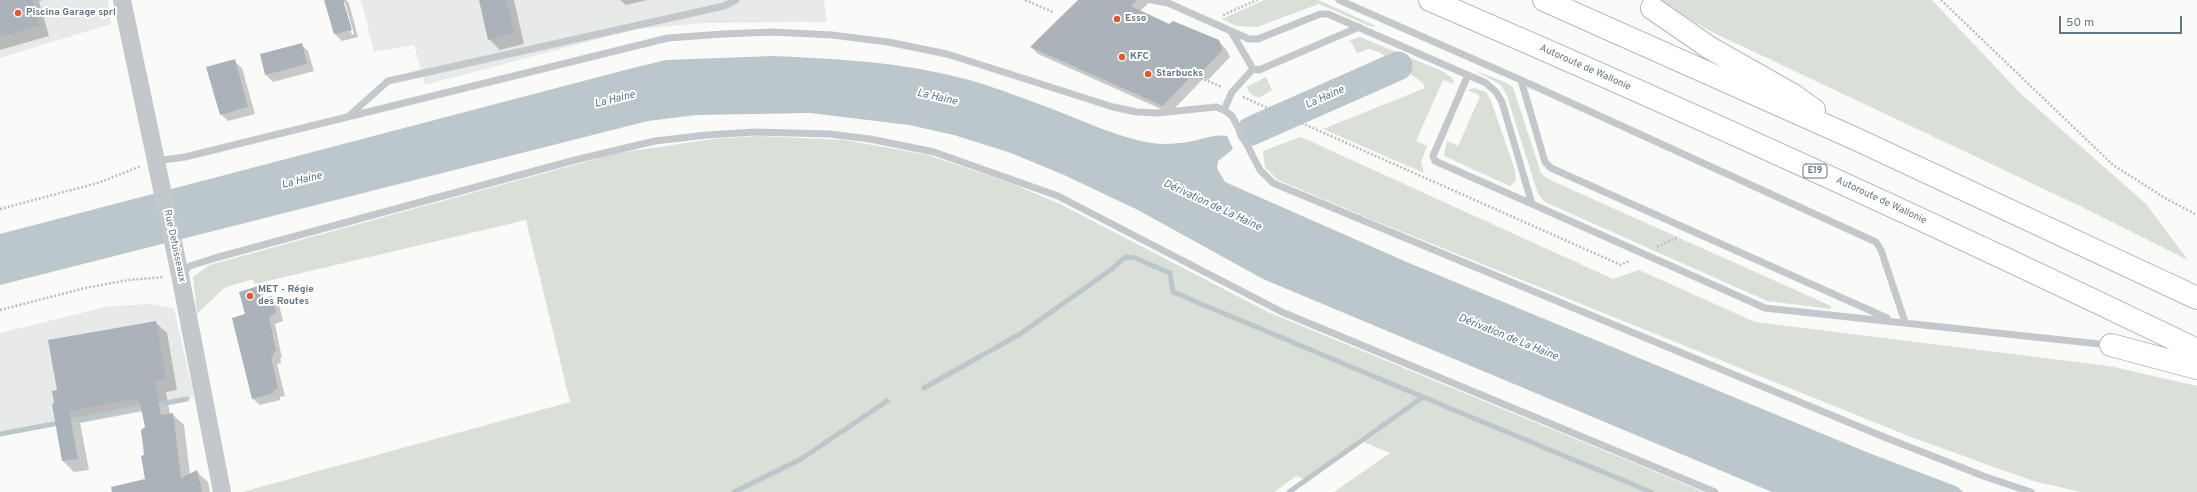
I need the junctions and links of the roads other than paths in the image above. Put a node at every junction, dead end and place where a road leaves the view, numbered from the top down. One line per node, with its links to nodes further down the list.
1 (122, 0): 17 (street, Rue Defuisseaux)
2 (736, 0): 15 (lane)
3 (1151, 0): 7 (lane)
4 (1338, 0): 13 (lane)
5 (1430, 0): 24 (highway, Autoroute de Wallonie / E19)
6 (1544, 0): 16 (highway)
7 (1166, 2): 10 (lane)
8 (1649, 6): 16 (highway)
9 (1359, 27): 10 (lane); 11 (lane); 12 (lane)
10 (1232, 32): 11 (lane)
11 (1253, 69): 14 (lane)
12 (1468, 75): 18 (lane); 18 (lane)
13 (1521, 80): 21 (lane); 22 (lane)
14 (1224, 110): 15 (lane); 28 (lane)
15 (348, 116): 17 (lane)
16 (1856, 139): 20 (highway)
17 (157, 166): 19 (street, Rue Defuisseaux)
18 (1532, 204): 21 (lane)
19 (180, 275): 26 (street, Rue Defuisseaux); 27 (lane)
20 (2197, 298)
21 (1892, 320): 22 (lane)
22 (1905, 322): 23 (lane)
23 (2111, 345): 25 (highway)
24 (2197, 350)
25 (2197, 368)
26 (222, 492)
27 (1715, 492)
28 (2031, 492)

